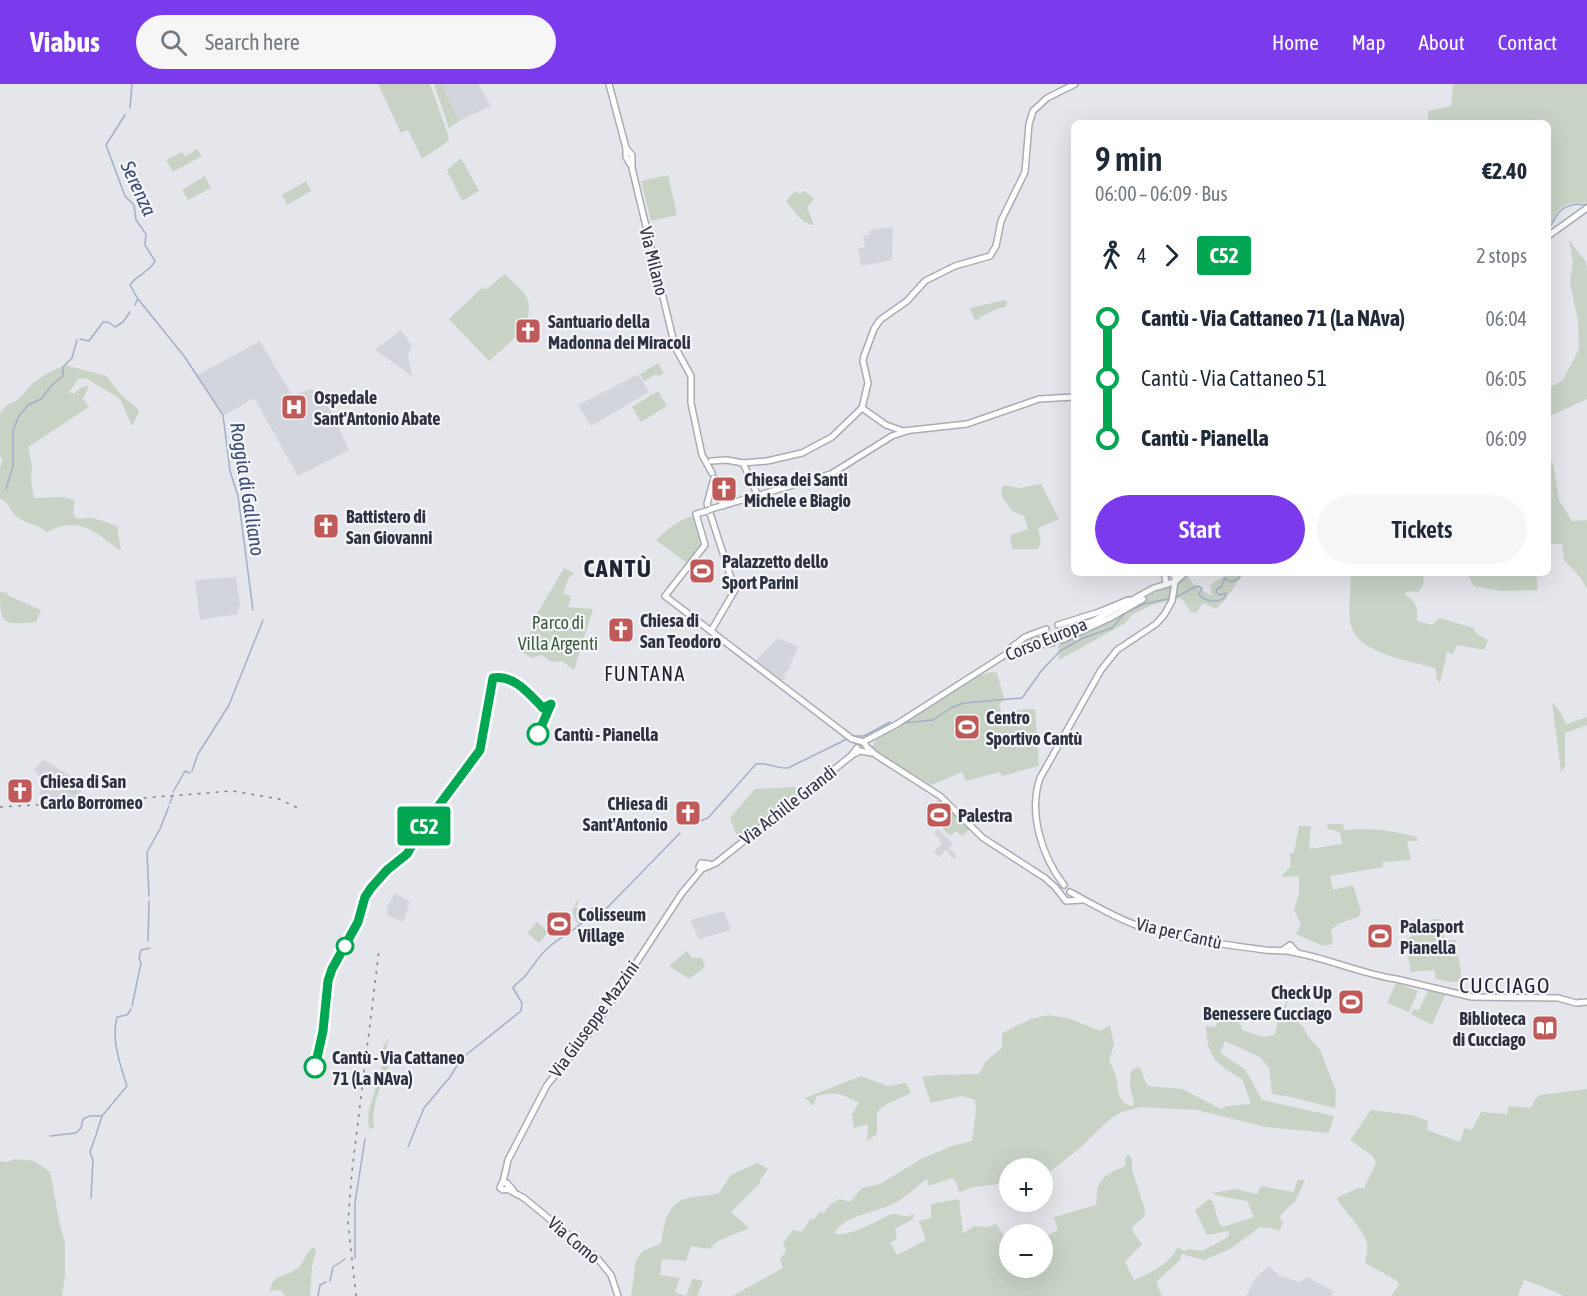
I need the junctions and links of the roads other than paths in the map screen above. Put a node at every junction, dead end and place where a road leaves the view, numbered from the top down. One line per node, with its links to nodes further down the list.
1 (609, 84): 8 (main road, Via Milano)
2 (1075, 84): 6 (main road)
3 (1587, 208): 4 (main road)
4 (1551, 234)
5 (1071, 397): 7 (main road)
6 (862, 408): 7 (main road); 10 (main road)
7 (902, 432): 12 (main road)
8 (703, 457): 9 (main road); 11 (main road, Via Milano)
9 (711, 461): 10 (main road); 11 (main road)
10 (743, 463): 12 (main road)
11 (713, 476): 13 (main road); 19 (main road)
12 (758, 496): 13 (main road)
13 (723, 506): 19 (main road)
14 (1171, 578): 15 (main road, Corso Europa); 25 (main road)
15 (1148, 591): 16 (main road, Corso Europa); 20 (main road)
16 (1141, 596): 17 (main road); 22 (main road, Corso Europa)
17 (1058, 625)
18 (1046, 630): 22 (main road)
19 (711, 631): 23 (main road)
20 (1062, 640)
21 (1052, 644): 22 (main road)
22 (993, 661): 23 (main road, Corso Europa)
23 (862, 747): 24 (main road, Via Achille Grandi); 25 (main road)
24 (703, 867): 30 (main road, Via Giuseppe Mazzini)
25 (1058, 883): 26 (main road); 28 (main road)
26 (1070, 892): 27 (main road, Via per Cantù); 28 (main road)
27 (1083, 900): 28 (main road); 29 (main road, Via per Cantù)
28 (1075, 901)
29 (1587, 1002)
30 (506, 1185): 31 (main road, Via Como)
31 (618, 1296)

